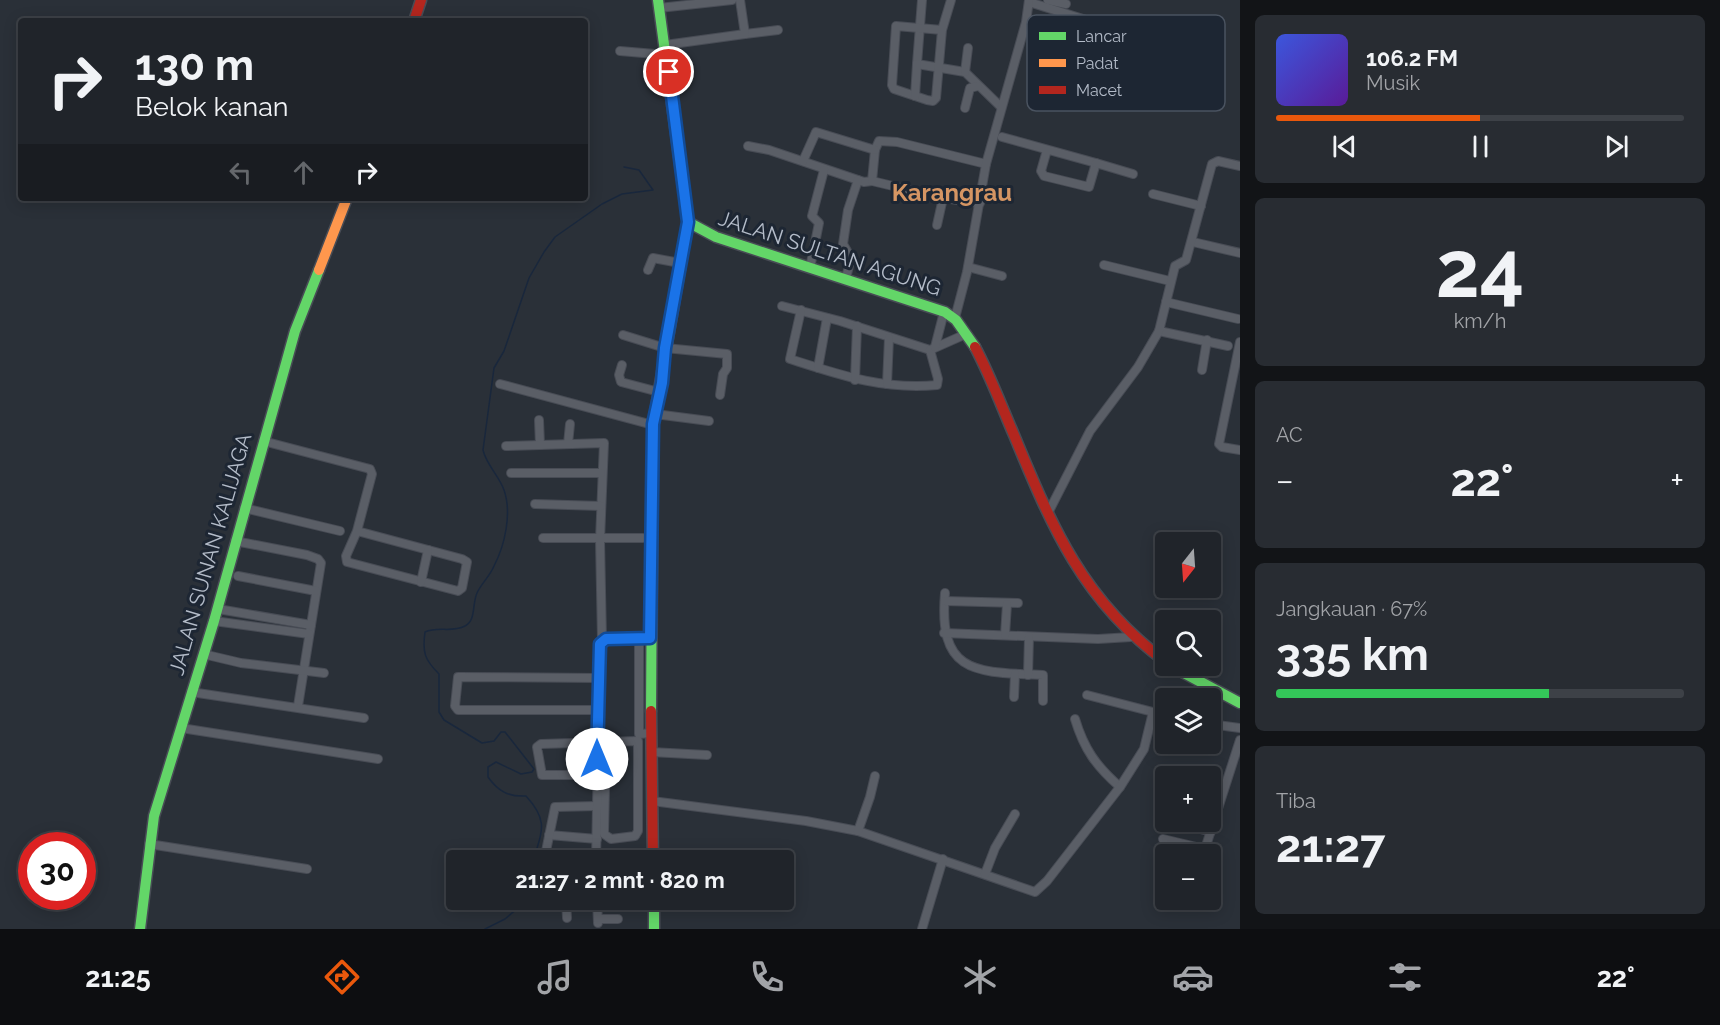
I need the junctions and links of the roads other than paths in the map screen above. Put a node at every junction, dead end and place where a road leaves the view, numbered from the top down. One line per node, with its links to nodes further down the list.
1 (421, 0): 11 (street)
2 (732, 0): 8 (street)
3 (740, 0): 15 (street)
4 (922, 0): 12 (street)
5 (951, 0): 14 (street)
6 (1048, 0): 9 (street)
7 (1029, 1): 10 (street); 24 (street)
8 (658, 4): 17 (street, JALAN SULTAN AGUNG)
9 (1066, 4)
10 (1072, 15)
11 (415, 18)
12 (919, 27): 14 (street); 19 (street); 23 (street)
13 (778, 30): 15 (street)
14 (942, 30): 20 (street)
15 (745, 34): 17 (street)
16 (968, 48): 21 (street)
17 (666, 50): 18 (street); 43 (street, JALAN SULTAN AGUNG)
18 (620, 51)
19 (917, 64): 20 (street); 23 (street)
20 (939, 68): 21 (street); 23 (street)
21 (965, 72): 22 (street)
22 (978, 86): 24 (street); 25 (street)
23 (915, 96)
24 (1001, 107): 26 (street)
25 (965, 108)
26 (998, 136): 29 (street); 32 (street)
27 (748, 147): 30 (street)
28 (875, 150): 30 (street); 32 (street); 37 (street)
29 (1047, 150): 31 (street); 31 (street)
30 (803, 161): 34 (street)
31 (1096, 163): 35 (street)
32 (986, 164): 41 (street)
33 (1240, 166): 42 (street)
34 (824, 171): 36 (street); 50 (street)
35 (1133, 174)
36 (858, 180): 37 (street); 53 (street)
37 (872, 181): 39 (street)
38 (1153, 194): 42 (street)
39 (943, 198): 41 (street); 44 (street)
40 (346, 201): 85 (street, JALAN SUNAN KALIJAGA)
41 (980, 203): 49 (street)
42 (1201, 206): 45 (street)
43 (688, 222): 47 (street); 50 (street, JALAN SULTAN AGUNG)
44 (937, 225)
45 (1193, 242): 46 (street); 54 (street)
46 (1240, 253)
47 (680, 264): 51 (street); 70 (street)
48 (1104, 265): 54 (street)
49 (968, 267): 52 (street); 60 (street)
50 (810, 268): 53 (street, JALAN SULTAN AGUNG)
51 (648, 270)
52 (1002, 276)
53 (846, 278): 58 (street, JALAN SULTAN AGUNG)
54 (1170, 281): 55 (street)
55 (1166, 302): 61 (street); 63 (street)
56 (782, 306): 57 (street)
57 (801, 310): 59 (street); 74 (street)
58 (944, 312): 60 (street, JALAN SULTAN AGUNG); 71 (street)
59 (827, 318): 62 (street); 74 (street)
60 (955, 318): 64 (street, JALAN SULTAN AGUNG)
61 (1238, 319)
62 (856, 326): 66 (street); 76 (street)
63 (1159, 331): 67 (street); 95 (street)
64 (966, 334): 71 (street); 95 (street, JALAN SULTAN AGUNG)
65 (623, 335): 70 (street)
66 (889, 338): 71 (street); 78 (street)
67 (1207, 340): 69 (street); 75 (street)
68 (1240, 342): 72 (street)
69 (1228, 346)
70 (665, 348): 79 (street); 80 (street)
71 (932, 349): 78 (street)
72 (1239, 352): 89 (street)
73 (622, 365): 79 (street)
74 (818, 368): 76 (street)
75 (1202, 370)
76 (855, 380): 78 (street)
77 (500, 384): 81 (street)
78 (887, 384)
79 (659, 392): 81 (street)
80 (720, 395)
81 (654, 419): 83 (street); 120 (street)
82 (539, 420): 87 (street)
83 (709, 421)
84 (570, 423): 86 (street)
85 (264, 441): 94 (street, JALAN SUNAN KALIJAGA); 97 (street)
86 (568, 444): 87 (street); 91 (street)
87 (540, 445): 88 (street)
88 (506, 446)
89 (1240, 450)
90 (512, 473): 91 (street)
91 (601, 473): 93 (street)
92 (535, 504): 93 (street)
93 (601, 506): 100 (street)
94 (244, 508): 96 (street); 101 (street, JALAN SUNAN KALIJAGA)
95 (1047, 513): 119 (street, JALAN SULTAN AGUNG)
96 (340, 531)
97 (357, 531): 102 (street); 104 (street)
98 (543, 538): 100 (street)
99 (643, 538): 100 (street)
100 (600, 540): 121 (street)
101 (234, 541): 105 (street); 108 (street, JALAN SUNAN KALIJAGA)
102 (428, 550): 104 (street); 104 (street)
103 (238, 576): 105 (street)
104 (421, 582)
105 (316, 591): 112 (street)
106 (1018, 603): 107 (street)
107 (1007, 604): 115 (street); 117 (street)
108 (218, 609): 109 (street); 111 (street, JALAN SUNAN KALIJAGA)
109 (254, 615): 110 (street); 113 (street)
110 (282, 620): 112 (street); 114 (street)
111 (214, 621): 113 (street); 122 (street, JALAN SUNAN KALIJAGA)
112 (311, 625): 116 (street)
113 (253, 627): 114 (street)
114 (280, 630): 116 (street)
115 (944, 633): 117 (street); 126 (street)
116 (309, 634): 124 (street)
117 (1005, 635): 118 (street)
118 (1029, 637): 119 (street); 127 (street)
119 (1131, 637): 123 (street, JALAN SULTAN AGUNG)
120 (644, 638): 121 (street); 145 (street)
121 (602, 640): 129 (street)
122 (203, 654): 124 (street); 130 (street, JALAN SUNAN KALIJAGA)
123 (1155, 654)
124 (302, 671): 125 (street); 135 (street)
125 (324, 673)
126 (1015, 674): 127 (street); 132 (street)
127 (1028, 675): 133 (street)
128 (1190, 676): 134 (street)
129 (598, 678): 136 (street); 136 (street)
130 (191, 692): 135 (street); 141 (street, JALAN SUNAN KALIJAGA)
131 (1088, 694): 137 (street)
132 (1014, 697)
133 (1043, 701)
134 (1240, 703)
135 (298, 706): 138 (street)
136 (598, 710): 144 (street)
137 (1153, 712): 150 (street)
138 (364, 718)
139 (1075, 719): 150 (street)
140 (1221, 725): 142 (street)
141 (181, 728): 147 (street); 160 (street, JALAN SUNAN KALIJAGA)
142 (1240, 728)
143 (1240, 740): 151 (street)
144 (602, 742): 144 (street); 148 (street); 148 (street)
145 (651, 753): 146 (street); 152 (street)
146 (707, 754)
147 (378, 759)
148 (597, 776): 153 (street)
149 (875, 776): 155 (street)
150 (1120, 787): 166 (street)
151 (1222, 793)
152 (652, 801): 155 (street); 163 (street)
153 (597, 806): 157 (street); 158 (street)
154 (1015, 814): 166 (street)
155 (858, 831): 164 (street)
156 (1210, 832): 159 (street)
157 (549, 836): 158 (street); 161 (street)
158 (597, 839): 162 (street)
159 (1163, 839)
160 (149, 844): 165 (street); 172 (street, JALAN SUNAN KALIJAGA)
161 (546, 850)
162 (596, 850)
163 (653, 850)
164 (943, 859): 166 (street); 174 (street)
165 (306, 869)
166 (985, 874)
167 (567, 910): 170 (street)
168 (597, 910): 171 (street)
169 (654, 910): 173 (street)
170 (567, 918)
171 (618, 920)
172 (140, 929)
173 (654, 929)
174 (922, 929)

